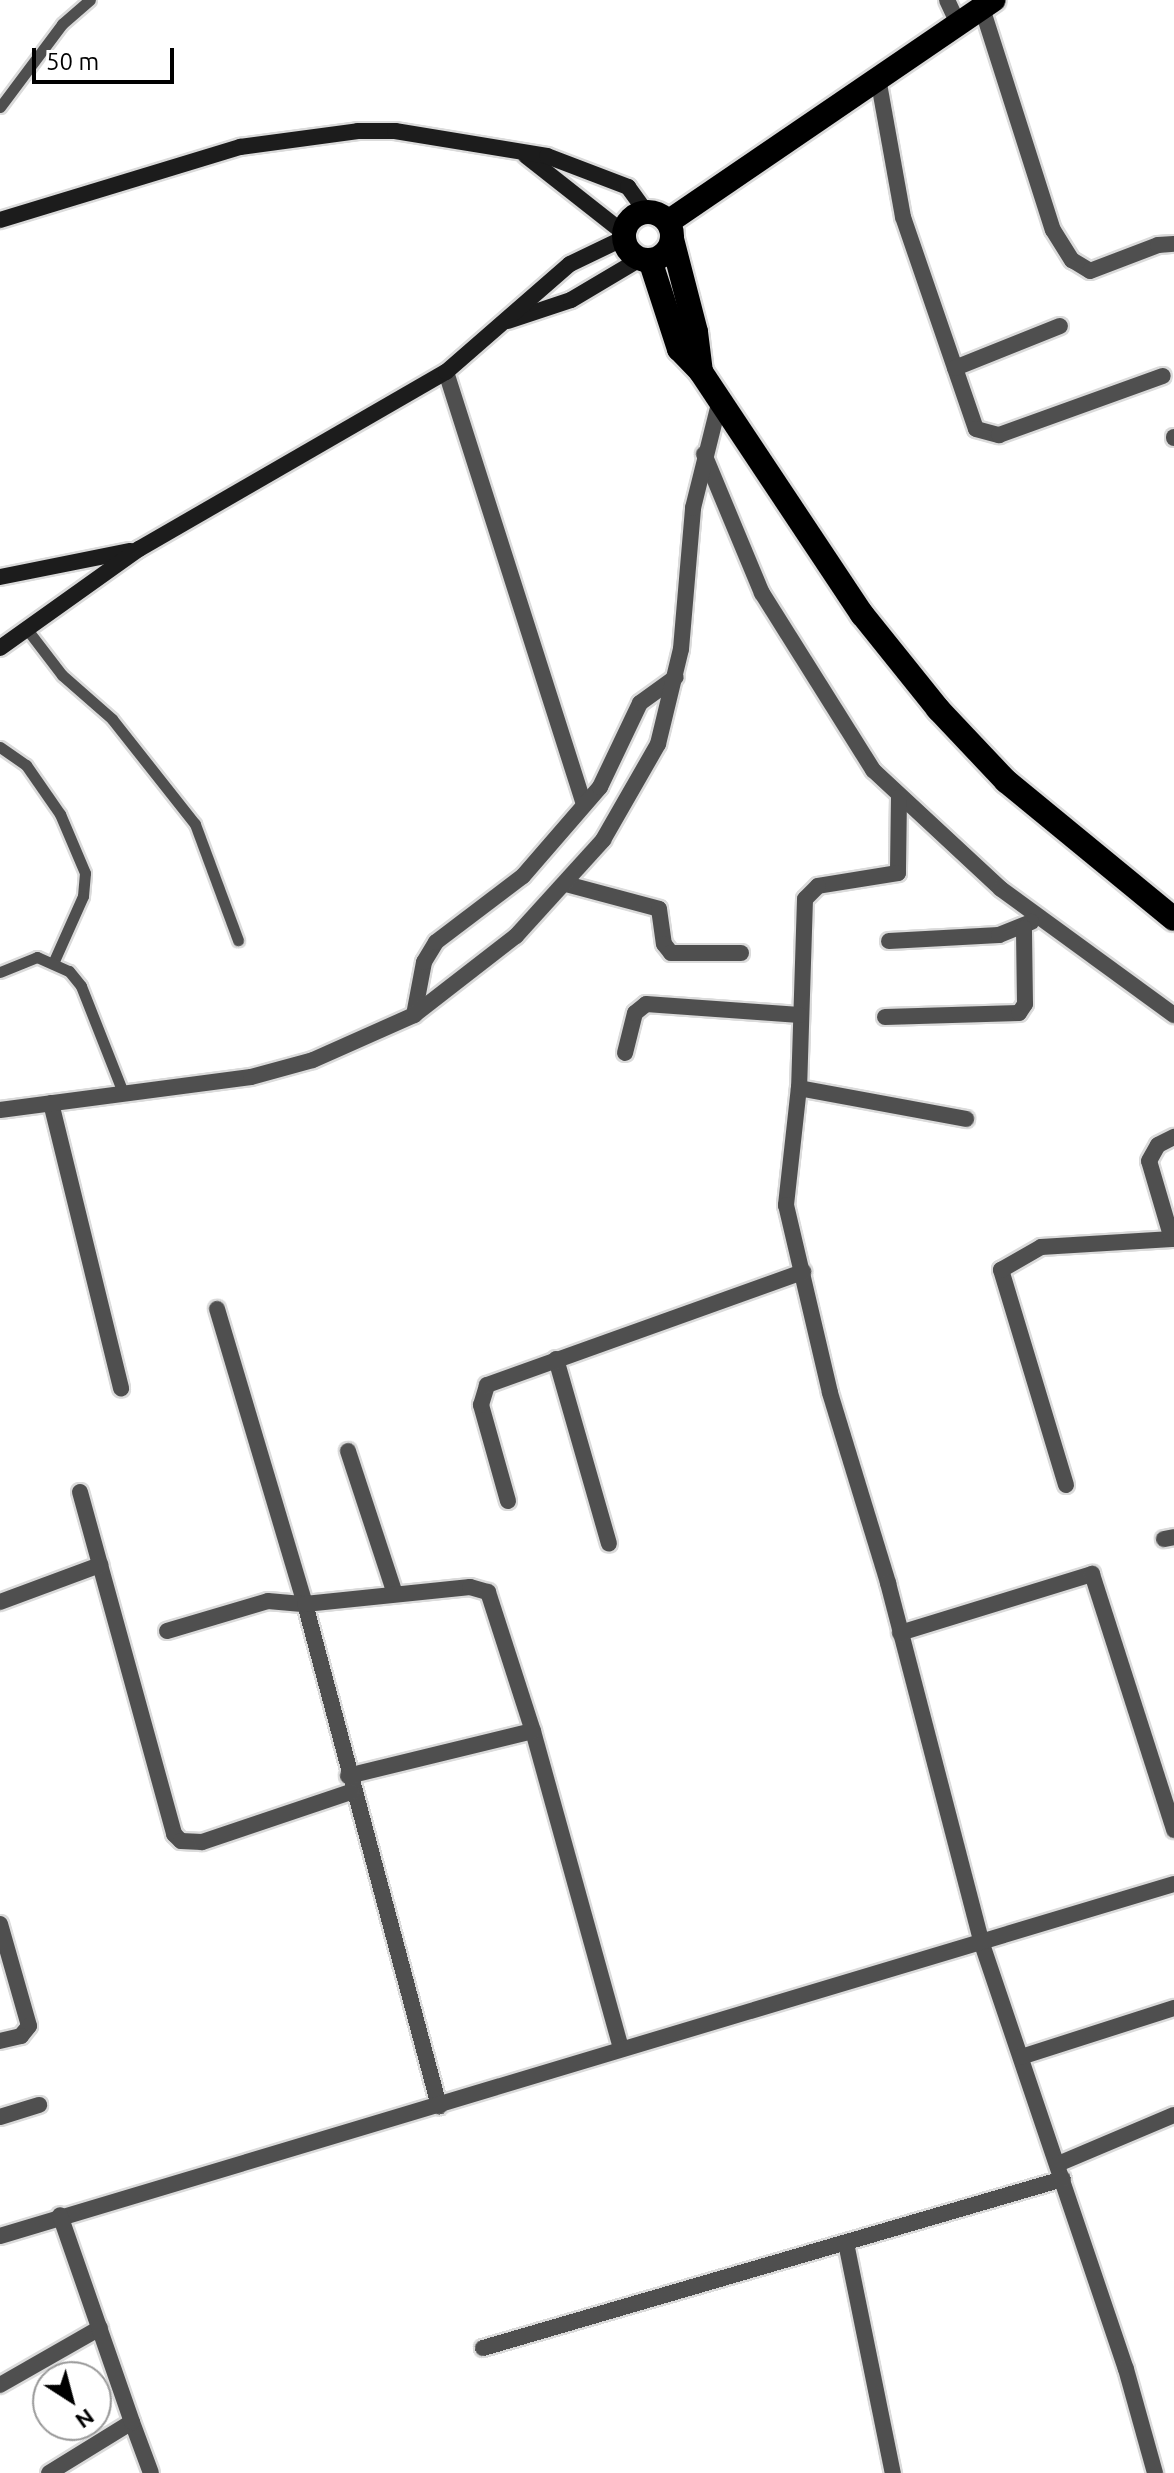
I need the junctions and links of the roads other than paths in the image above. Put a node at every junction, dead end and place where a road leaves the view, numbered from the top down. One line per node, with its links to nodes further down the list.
1 (90, 0): 6 (lane)
2 (947, 0): 4 (street)
3 (988, 4): 4 (highway); 11 (street)
4 (958, 24): 5 (highway)
5 (878, 78): 9 (highway); 15 (street)
6 (0, 107)
7 (525, 155): 8 (street); 9 (street); 10 (street)
8 (0, 220)
9 (662, 224): 10 (highway); 12 (highway); 17 (highway)
10 (624, 235): 12 (highway); 13 (street)
11 (1174, 244)
12 (645, 259): 13 (street); 17 (highway)
13 (503, 322): 16 (street)
14 (1060, 326): 15 (street)
15 (955, 368): 18 (street)
16 (446, 372): 21 (street); 28 (street)
17 (701, 372): 19 (highway)
18 (1163, 376)
19 (719, 404): 20 (street); 31 (highway)
20 (704, 454): 25 (street); 27 (street)
21 (139, 549): 22 (street); 23 (street)
22 (0, 577)
23 (26, 628): 24 (street); 33 (lane)
24 (0, 648)
25 (676, 677): 28 (street); 29 (street)
26 (0, 747): 36 (lane)
27 (899, 797): 30 (street); 39 (street)
28 (584, 805): 38 (street)
29 (566, 884): 35 (street); 38 (street)
30 (1039, 917): 32 (street); 40 (street)
31 (1174, 919)
32 (1024, 928): 34 (street); 41 (street)
33 (238, 940)
34 (889, 941)
35 (741, 953)
36 (54, 961): 37 (lane); 44 (lane)
37 (0, 972)
38 (414, 1015): 44 (street)
39 (800, 1015): 42 (street); 43 (street)
40 (1174, 1015)
41 (885, 1017)
42 (625, 1053)
43 (799, 1088): 47 (street); 50 (street)
44 (124, 1095): 45 (street)
45 (51, 1103): 46 (street); 53 (street)
46 (0, 1110)
47 (966, 1119)
48 (1174, 1137): 49 (street)
49 (1173, 1243): 55 (street)
50 (803, 1272): 52 (street); 64 (street)
51 (217, 1309): 62 (street)
52 (556, 1359): 57 (street); 58 (street)
53 (121, 1389)
54 (348, 1451): 60 (street)
55 (1066, 1485)
56 (80, 1492): 59 (street)
57 (508, 1501)
58 (609, 1544)
59 (100, 1565): 61 (street); 66 (street)
60 (394, 1591): 62 (street); 65 (street)
61 (0, 1602)
62 (305, 1604): 63 (street); 66 (street)
63 (167, 1631)
64 (900, 1633): 67 (street); 70 (street)
65 (533, 1731): 66 (street); 73 (street)
66 (350, 1784): 76 (street)
67 (1174, 1830)
68 (1174, 1884): 70 (street)
69 (0, 1924): 72 (street)
70 (982, 1944): 73 (street); 74 (street)
71 (1174, 2008): 74 (street)
72 (0, 2041)
73 (621, 2049): 76 (street)
74 (1021, 2057): 79 (street)
75 (39, 2105): 78 (street)
76 (439, 2106): 80 (street)
77 (1174, 2115): 79 (street)
78 (0, 2117)
79 (1060, 2171): 82 (street); 90 (street)
80 (60, 2215): 81 (street); 83 (street)
81 (0, 2236)
82 (846, 2243): 84 (street); 89 (street)
83 (100, 2328): 85 (street); 86 (street)
84 (483, 2348)
85 (0, 2385)
86 (132, 2422): 87 (street); 88 (street)
87 (49, 2473)
88 (151, 2473)
89 (893, 2473)
90 (1155, 2473)

